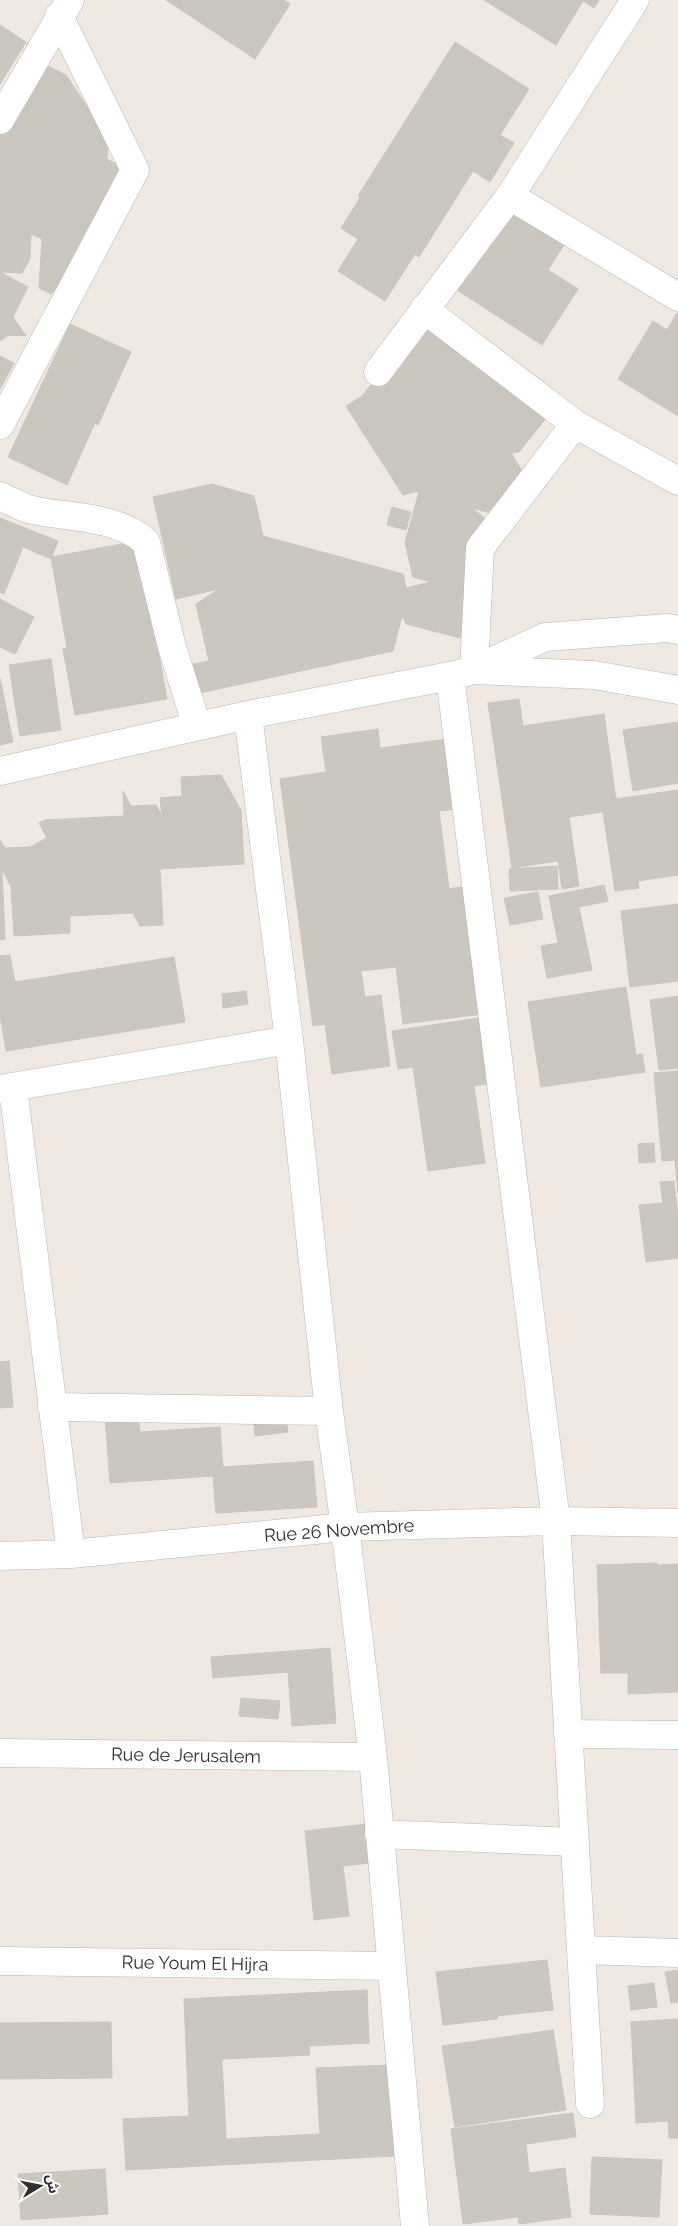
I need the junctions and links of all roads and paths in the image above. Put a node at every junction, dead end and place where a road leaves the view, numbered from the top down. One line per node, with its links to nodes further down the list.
1 (635, 0): 4 (street)
2 (64, 8): 3 (street); 9 (street)
3 (0, 120)
4 (510, 196): 5 (street); 6 (street)
5 (678, 297)
6 (424, 309): 7 (street); 8 (street)
7 (378, 372)
8 (575, 424): 10 (street); 13 (street)
9 (0, 425)
10 (678, 480)
11 (0, 496): 16 (street)
12 (678, 630): 13 (street)
13 (462, 673): 14 (street); 15 (street); 22 (street)
14 (678, 690)
15 (248, 715): 16 (street); 18 (street)
16 (197, 726): 17 (street)
17 (0, 771)
18 (289, 1040): 19 (street); 21 (street)
19 (6, 1088): 20 (street)
20 (52, 1407): 21 (street); 25 (street)
21 (329, 1411): 24 (street)
22 (556, 1521): 23 (street, Rue 26 Novembre); 24 (street, Rue 26 Novembre); 27 (street)
23 (678, 1523)
24 (345, 1527): 25 (street, Rue 26 Novembre); 30 (street)
25 (71, 1554): 26 (street, Rue 26 Novembre)
26 (0, 1556)
27 (568, 1734): 28 (street); 32 (street)
28 (678, 1735)
29 (0, 1753): 30 (street, Rue de Jerusalem)
30 (373, 1758): 31 (street)
31 (379, 1834): 32 (street); 36 (street)
32 (574, 1842): 33 (street)
33 (581, 1950): 34 (street); 37 (street)
34 (678, 1953)
35 (0, 1961): 36 (street, Rue Youm El Hijra)
36 (391, 1966): 38 (street)
37 (590, 2104)
38 (415, 2226)

